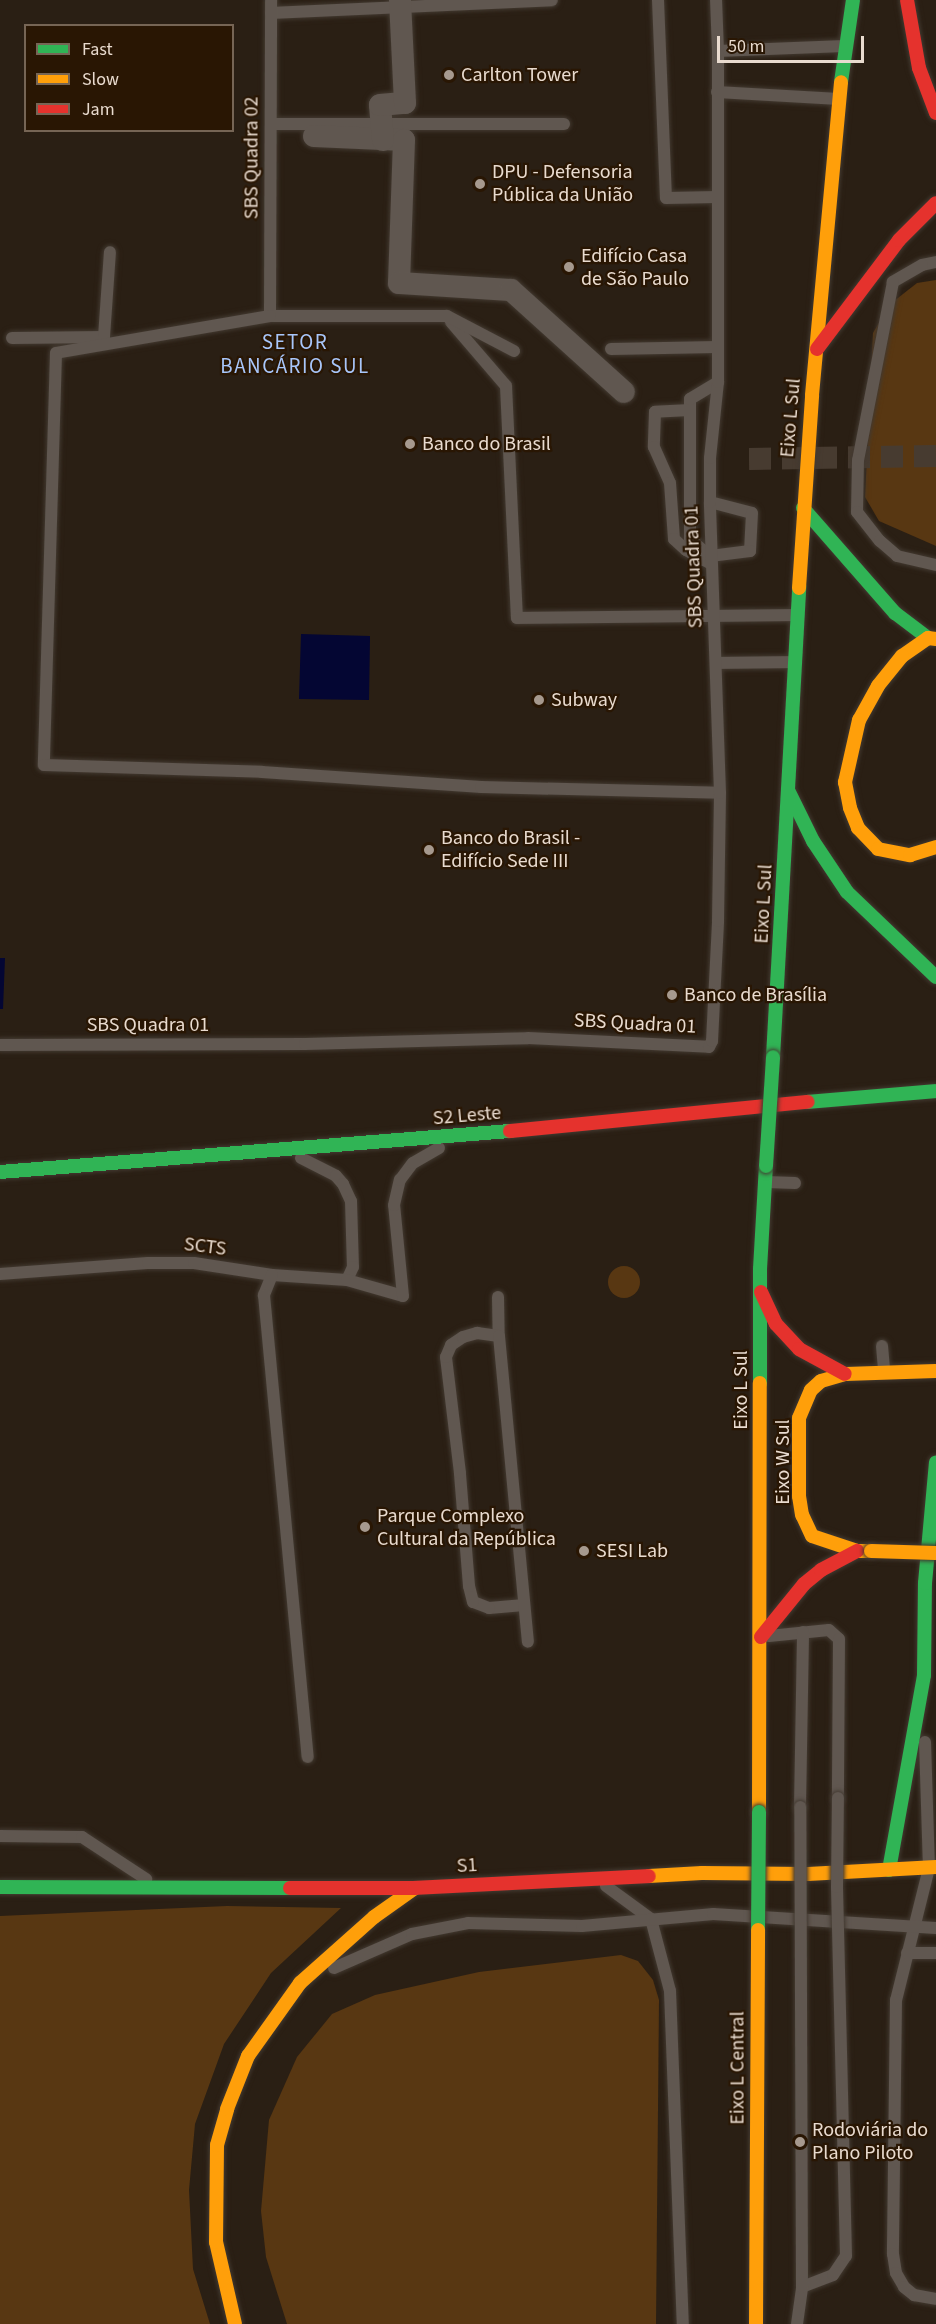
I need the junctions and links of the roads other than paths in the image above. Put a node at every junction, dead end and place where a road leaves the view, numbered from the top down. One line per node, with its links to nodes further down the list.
1 (271, 0): 8 (lane, SBS Quadra 02)
2 (400, 0): 17 (street)
3 (552, 0): 8 (lane)
4 (658, 0): 18 (lane)
5 (716, 0): 10 (lane)
6 (853, 0): 9 (main road, Eixo L Sul)
7 (908, 0): 13 (main road)
8 (271, 13): 14 (lane, SBS Quadra 02)
9 (845, 45): 10 (lane); 12 (main road, Eixo L Sul)
10 (718, 51): 11 (lane)
11 (717, 92): 12 (lane); 18 (lane)
12 (840, 99): 27 (main road, Eixo L Sul)
13 (936, 113)
14 (272, 124): 15 (lane); 22 (lane, SBS Quadra 02)
15 (564, 124)
16 (314, 136): 17 (street)
17 (383, 140): 30 (street)
18 (717, 196): 25 (lane)
19 (936, 203): 27 (main road)
20 (110, 252): 24 (lane)
21 (936, 262): 35 (lane)
22 (270, 316): 23 (lane); 42 (lane)
23 (447, 316): 28 (lane); 37 (lane)
24 (12, 338)
25 (717, 347): 26 (lane); 29 (lane)
26 (611, 349)
27 (817, 349): 33 (main road, Eixo L Sul)
28 (514, 351)
29 (718, 382): 31 (lane); 32 (lane, SBS Quadra 01)
30 (624, 393)
31 (690, 410): 34 (lane); 34 (lane)
32 (710, 502): 34 (lane, SBS Quadra 01); 34 (lane)
33 (803, 508): 36 (main road, Eixo L Sul); 38 (main road)
34 (711, 560): 37 (lane, SBS Quadra 01)
35 (936, 565)
36 (797, 615): 37 (lane); 39 (main road, Eixo L Sul)
37 (716, 617): 40 (lane, SBS Quadra 01)
38 (932, 638): 43 (main road)
39 (794, 662): 40 (lane); 41 (main road, Eixo L Sul)
40 (717, 663): 42 (lane, SBS Quadra 01)
41 (789, 792): 44 (main road); 50 (main road, Eixo L Sul, bridge)
42 (720, 793): 45 (lane, SBS Quadra 01)
43 (936, 847)
44 (936, 977)
45 (0, 1045)
46 (936, 1091): 47 (main road, S2 Leste)
47 (459, 1137): 48 (main road, S2 Leste); 54 (lane, SCTS)
48 (286, 1151): 49 (main road, S2 Leste); 54 (lane)
49 (0, 1172)
50 (765, 1182): 51 (lane); 55 (main road, Eixo L Sul)
51 (795, 1183)
52 (0, 1274): 53 (lane, SCTS)
53 (272, 1275): 54 (lane, SCTS); 70 (lane)
54 (347, 1280)
55 (760, 1290): 61 (main road); 67 (main road, Eixo L Sul)
56 (498, 1297): 57 (lane)
57 (499, 1336): 65 (lane); 65 (lane)
58 (882, 1346): 60 (lane)
59 (936, 1371): 60 (main road, Eixo W Sul)
60 (884, 1373): 61 (main road, Eixo W Sul)
61 (845, 1374): 63 (main road, Eixo W Sul)
62 (936, 1463): 69 (main road)
63 (864, 1551): 64 (main road, Eixo W Sul, bridge); 67 (main road)
64 (936, 1553)
65 (524, 1605): 68 (lane)
66 (803, 1632): 67 (lane); 85 (lane, bridge); 85 (lane, bridge)
67 (761, 1636): 71 (main road, Eixo L Sul)
68 (528, 1642)
69 (924, 1675): 73 (lane); 74 (main road)
70 (308, 1757)
71 (759, 1812): 89 (main road, Eixo L Central, bridge)
72 (0, 1836): 77 (lane)
73 (932, 1868): 74 (main road, S1); 80 (lane)
74 (889, 1870): 75 (main road, S1)
75 (597, 1879): 78 (main road, S1); 79 (lane)
76 (0, 1887): 77 (main road, S1)
77 (160, 1888): 78 (main road, S1)
78 (416, 1888): 84 (main road)
79 (651, 1919): 80 (lane); 84 (lane); 88 (lane)
80 (916, 1927): 81 (lane); 82 (lane)
81 (936, 1928)
82 (907, 1953): 83 (lane); 86 (lane)
83 (936, 1953)
84 (300, 1983): 87 (main road)
85 (802, 2288): 90 (lane, bridge)
86 (936, 2299)
87 (235, 2321)
88 (683, 2324)
89 (756, 2324)
90 (797, 2324)

